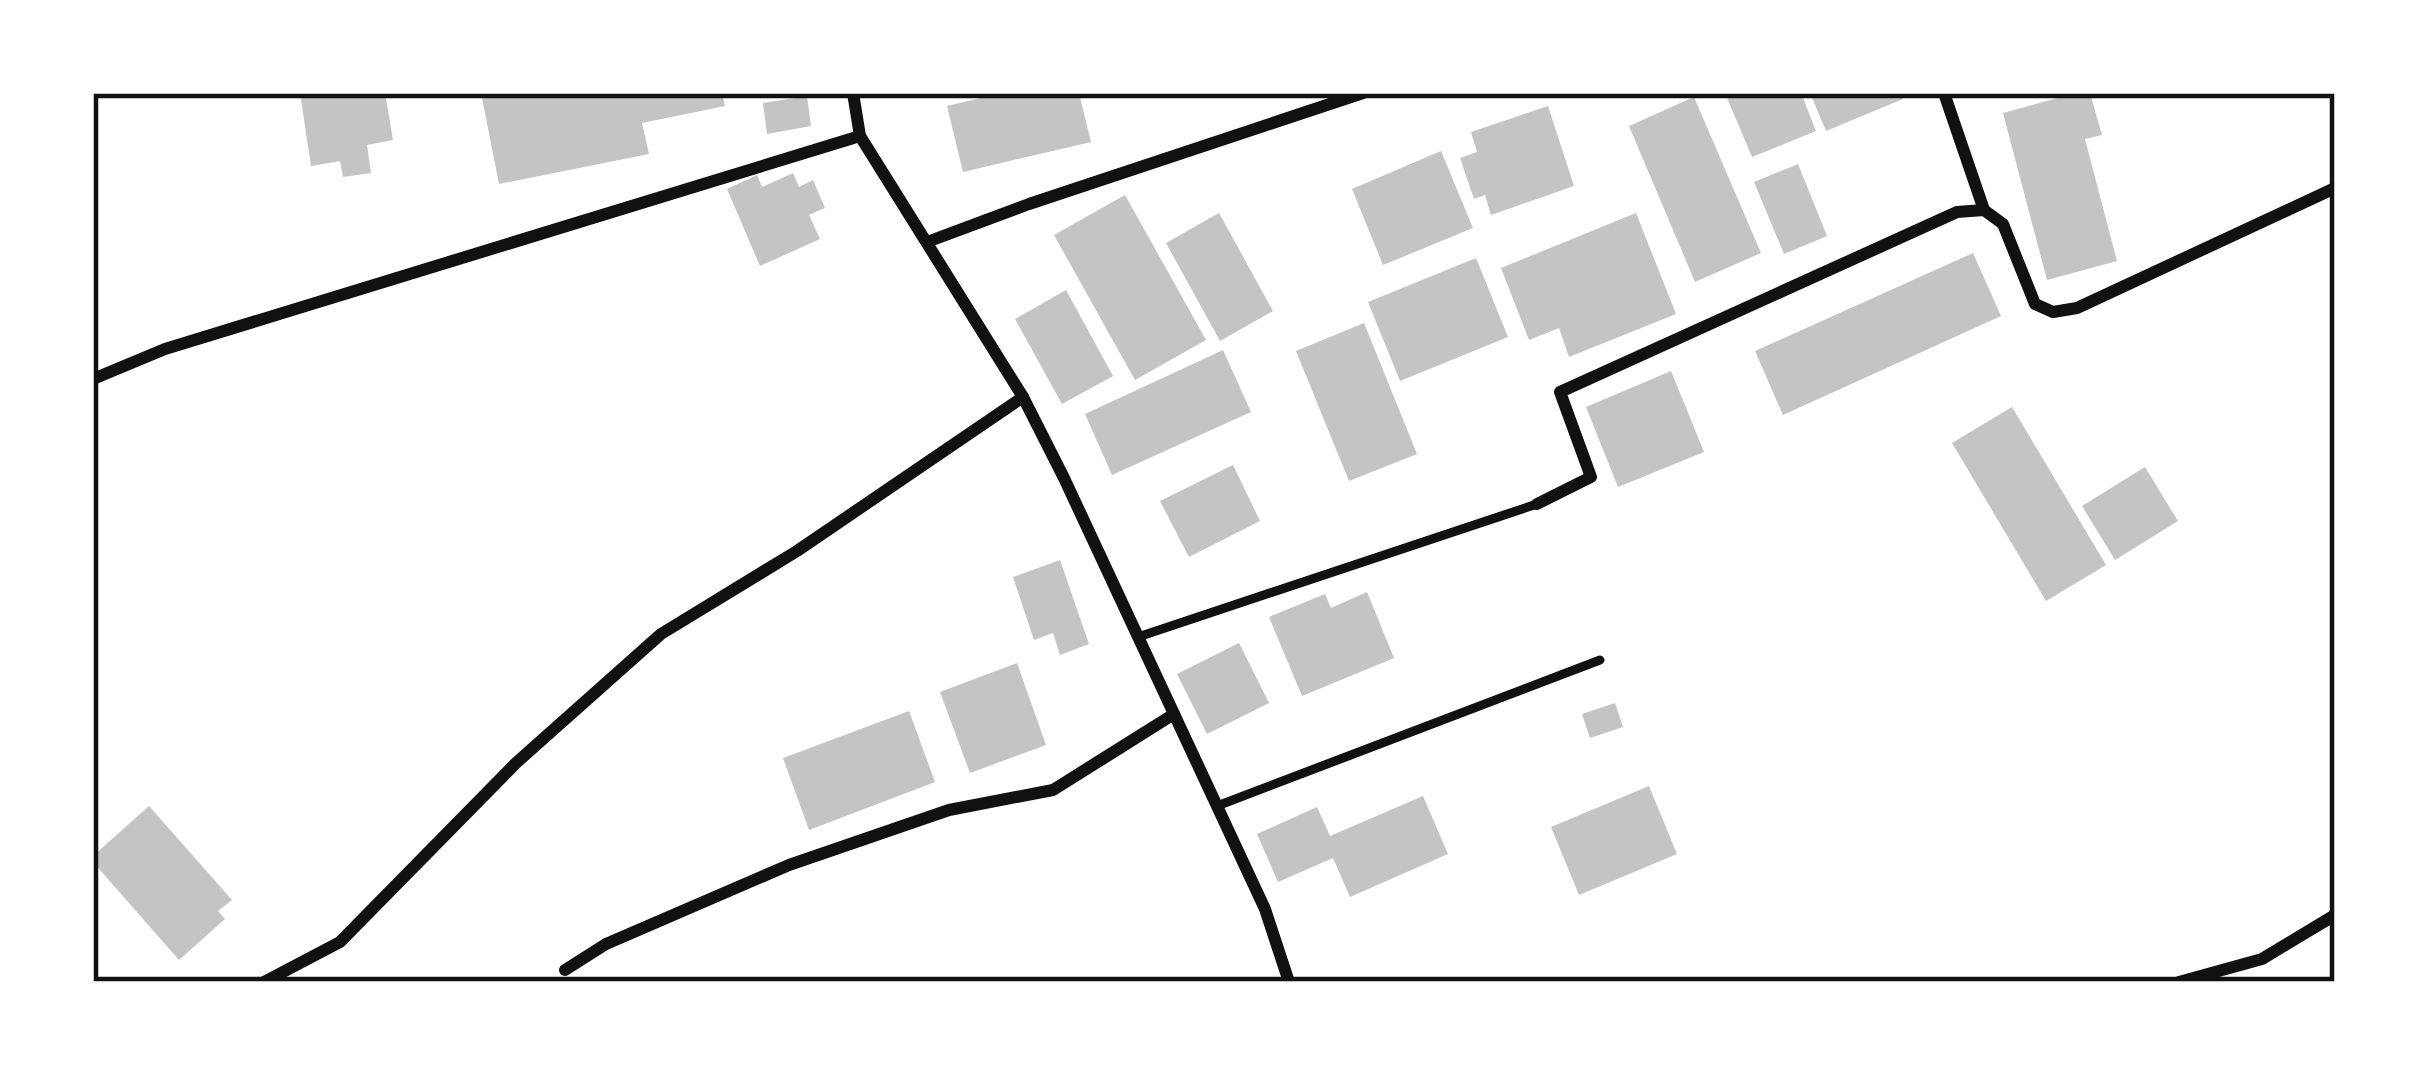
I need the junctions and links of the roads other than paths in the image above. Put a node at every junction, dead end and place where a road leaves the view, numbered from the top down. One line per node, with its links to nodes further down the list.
1 (853, 93): 4 (street)
2 (1363, 93): 7 (street)
3 (1944, 93): 6 (street)
4 (860, 136): 7 (street); 8 (street)
5 (2335, 188): 6 (street)
6 (1984, 210): 10 (street)
7 (927, 242): 9 (street)
8 (93, 379)
9 (1023, 397): 11 (street); 17 (street)
10 (1538, 504): 11 (lane)
11 (1138, 637): 13 (street)
12 (1600, 660): 14 (lane)
13 (1174, 714): 14 (street); 16 (street)
14 (1217, 806): 18 (street)
15 (2335, 916): 19 (street)
16 (565, 970)
17 (264, 982)
18 (1288, 982)
19 (2179, 982)

